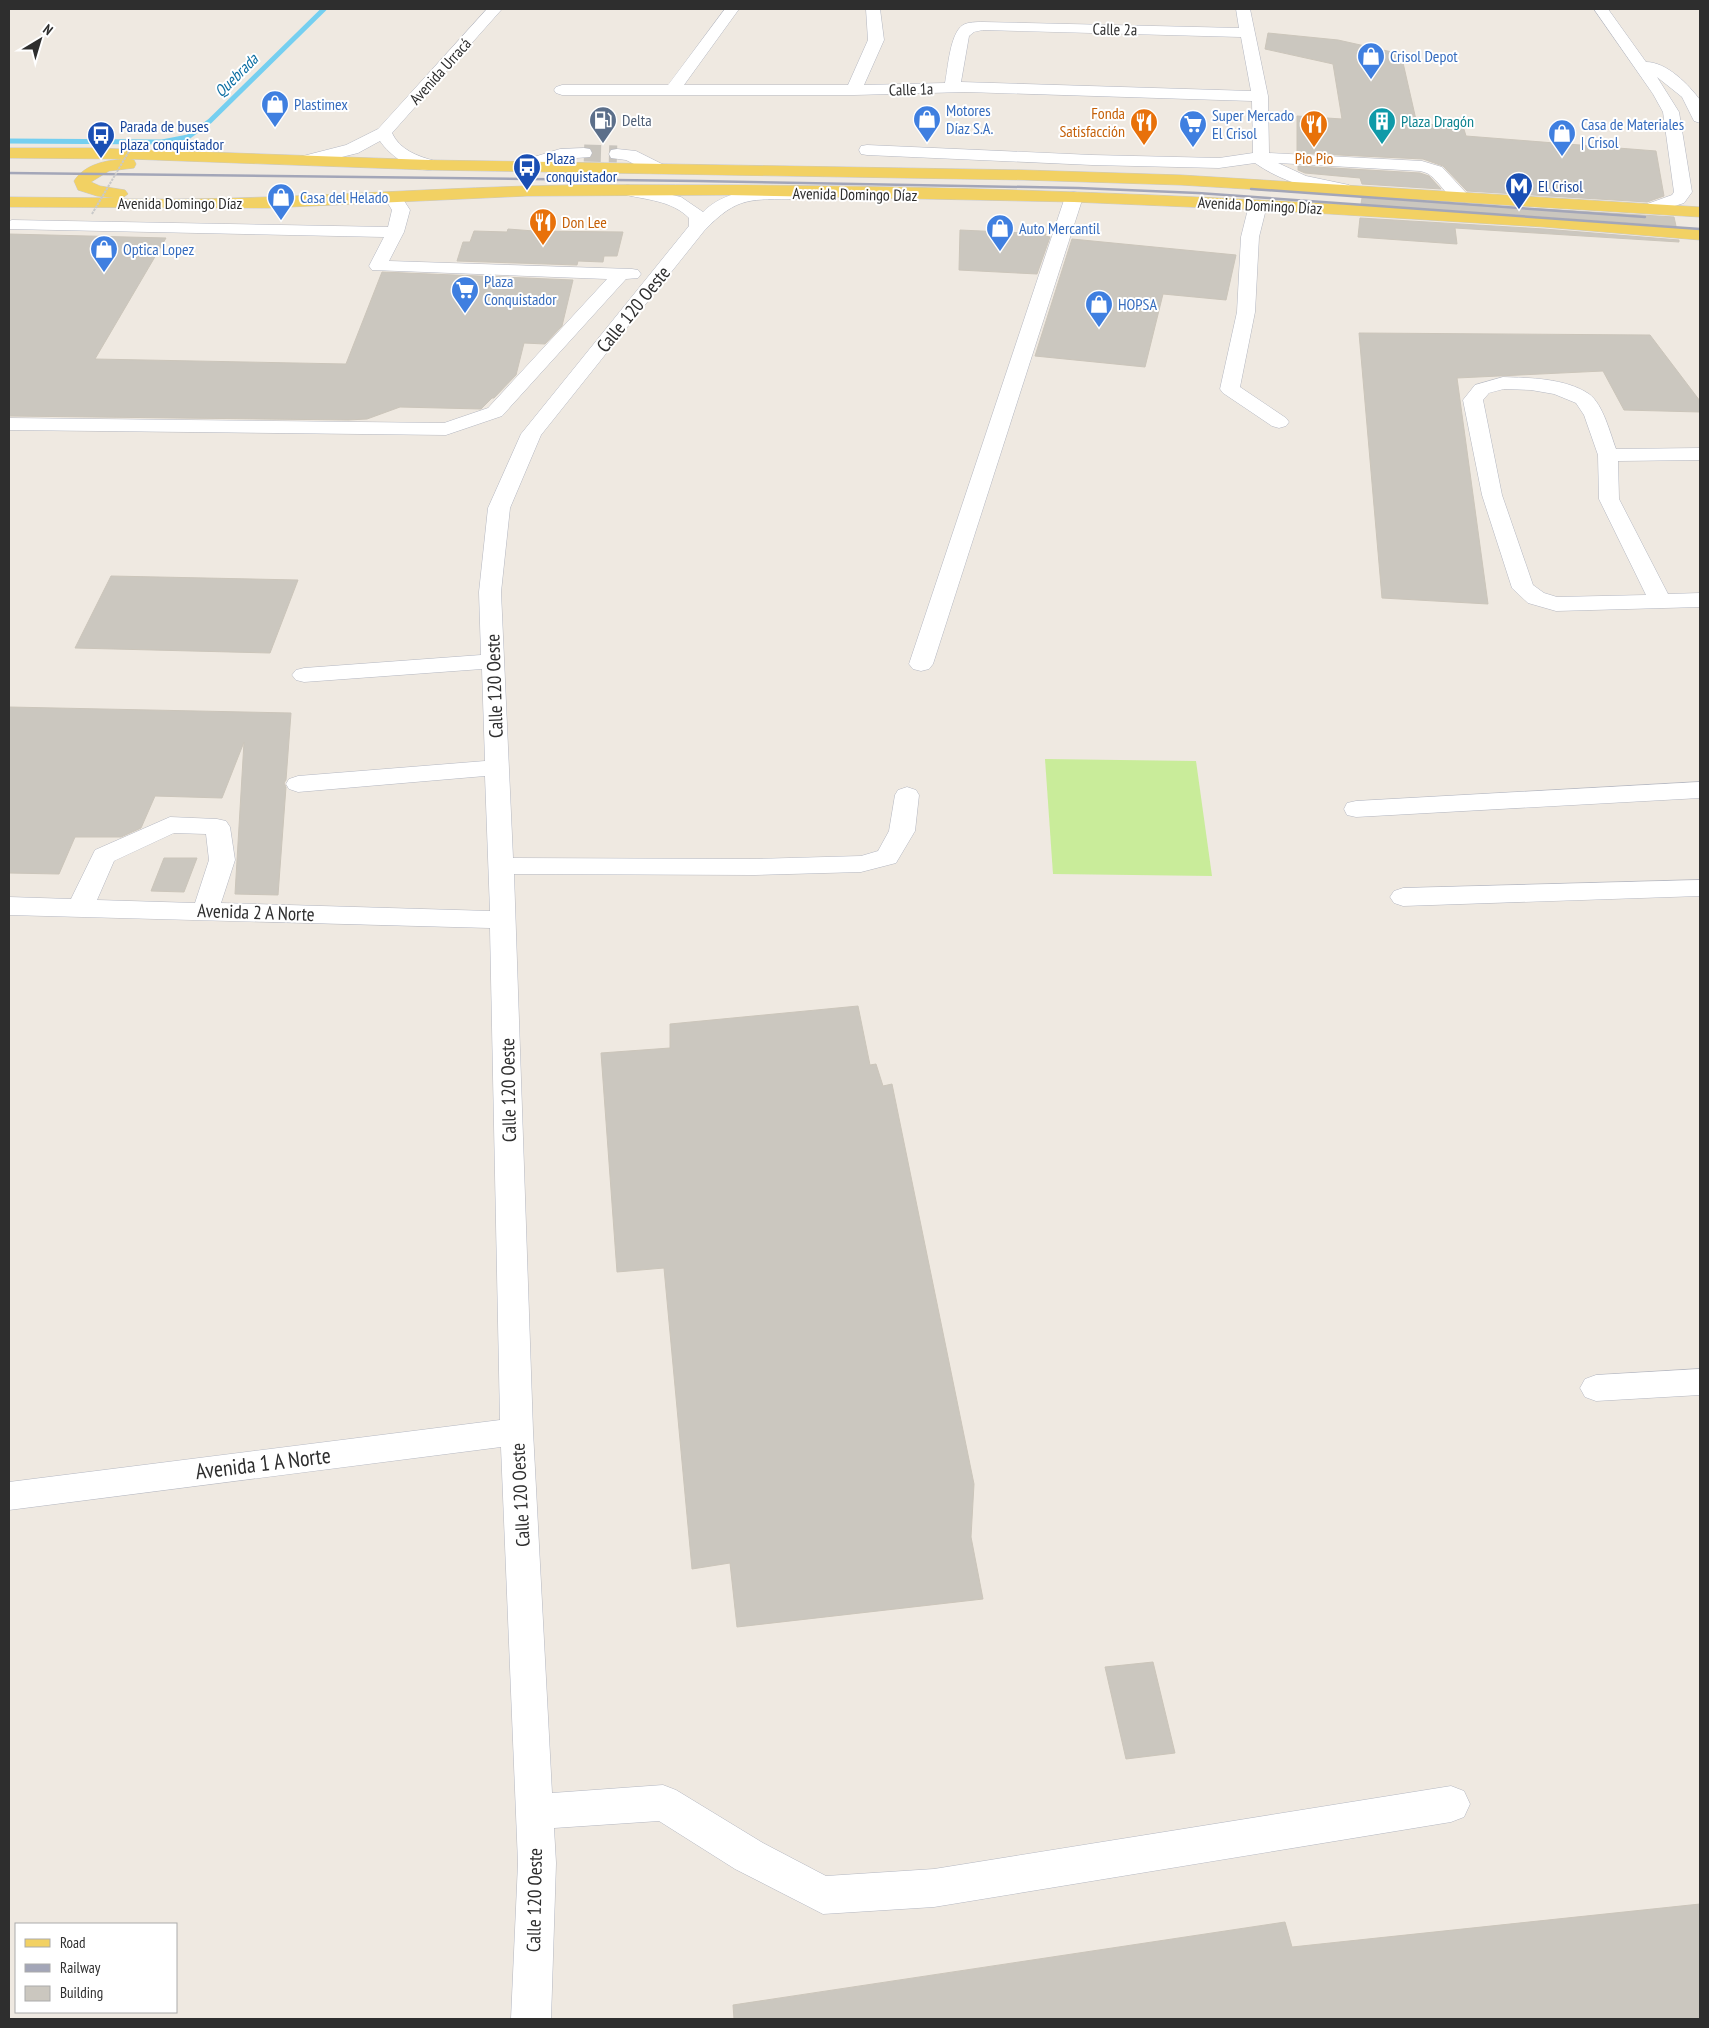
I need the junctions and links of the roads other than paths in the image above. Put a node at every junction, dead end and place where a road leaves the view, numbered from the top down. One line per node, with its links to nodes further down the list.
1 (495, 9): 15 (street, Avenida Urracá)
2 (732, 9): 10 (street)
3 (873, 9): 11 (street)
4 (1242, 9): 6 (street)
5 (1601, 9): 7 (street)
6 (1247, 32): 8 (street, Calle 2a); 12 (street)
7 (1636, 60): 13 (street); 37 (street)
8 (952, 87): 11 (street, Calle 1a); 12 (street, Calle 1a)
9 (562, 90): 10 (street, Calle 1a)
10 (673, 90): 11 (street, Calle 1a)
11 (854, 90)
12 (1260, 96): 20 (street)
13 (1695, 96): 14 (street)
14 (1700, 118)
15 (384, 132): 21 (street, Avenida Urracá); 22 (street)
16 (868, 150): 25 (street)
17 (9, 153): 21 (main road, Avenida Domingo Díaz)
18 (584, 153): 23 (street)
19 (617, 154): 24 (street)
20 (1261, 158): 25 (street); 26 (street); 27 (street); 31 (street)
21 (309, 160): 22 (main road, Avenida Domingo Díaz); 33 (main road)
22 (429, 165): 23 (main road, Avenida Domingo Díaz)
23 (520, 167): 24 (main road, Avenida Domingo Díaz)
24 (658, 169): 25 (main road, Avenida Domingo Díaz)
25 (1093, 169): 26 (main road, Avenida Domingo Díaz)
26 (1181, 180): 27 (main road, Avenida Domingo Díaz)
27 (1342, 189): 31 (main road, Avenida Domingo Díaz)
28 (628, 190): 29 (main road, Avenida Domingo Díaz); 30 (main road, Avenida Domingo Díaz); 40 (street)
29 (809, 193): 32 (main road, Avenida Domingo Díaz); 40 (street, Calle 120 Oeste)
30 (393, 196): 33 (main road, Avenida Domingo Díaz); 42 (street)
31 (1460, 196): 37 (main road, Avenida Domingo Díaz)
32 (1074, 197): 36 (main road, Avenida Domingo Díaz); 53 (street)
33 (334, 200): 35 (main road, Avenida Domingo Díaz)
34 (9, 202): 35 (main road, Avenida Domingo Díaz)
35 (207, 204): 41 (street)
36 (1258, 205): 43 (main road, Avenida Domingo Díaz); 46 (street)
37 (1653, 208): 38 (main road, Avenida Domingo Díaz)
38 (1700, 212)
39 (12, 225): 41 (street)
40 (698, 227): 45 (street, Calle 120 Oeste)
41 (193, 228): 42 (street)
42 (395, 232): 44 (street)
43 (1700, 234)
44 (621, 274): 45 (street); 47 (street)
45 (661, 275): 52 (street, Calle 120 Oeste)
46 (1279, 422)
47 (9, 424)
48 (1700, 454): 49 (street)
49 (1608, 455): 50 (street); 50 (street)
50 (1660, 600): 51 (street)
51 (1700, 600)
52 (493, 662): 54 (street); 55 (street, Calle 120 Oeste)
53 (921, 664)
54 (304, 675)
55 (497, 767): 56 (street); 60 (street, Calle 120 Oeste)
56 (298, 784)
57 (1700, 790): 59 (street)
58 (907, 795): 60 (street)
59 (1356, 809)
60 (501, 866): 66 (street, Calle 120 Oeste)
61 (1700, 888): 62 (street)
62 (1403, 897)
63 (9, 906): 64 (street, Avenida 2 A Norte)
64 (80, 908): 65 (street, Avenida 2 A Norte); 65 (street)
65 (205, 911): 66 (street, Avenida 2 A Norte)
66 (503, 920): 69 (street, Calle 120 Oeste)
67 (1700, 1382): 68 (street)
68 (1596, 1388)
69 (517, 1431): 70 (street, Avenida 1 A Norte); 72 (street, Calle 120 Oeste)
70 (9, 1496)
71 (1451, 1804): 72 (street)
72 (534, 1812): 73 (street, Calle 120 Oeste)
73 (532, 2019)

